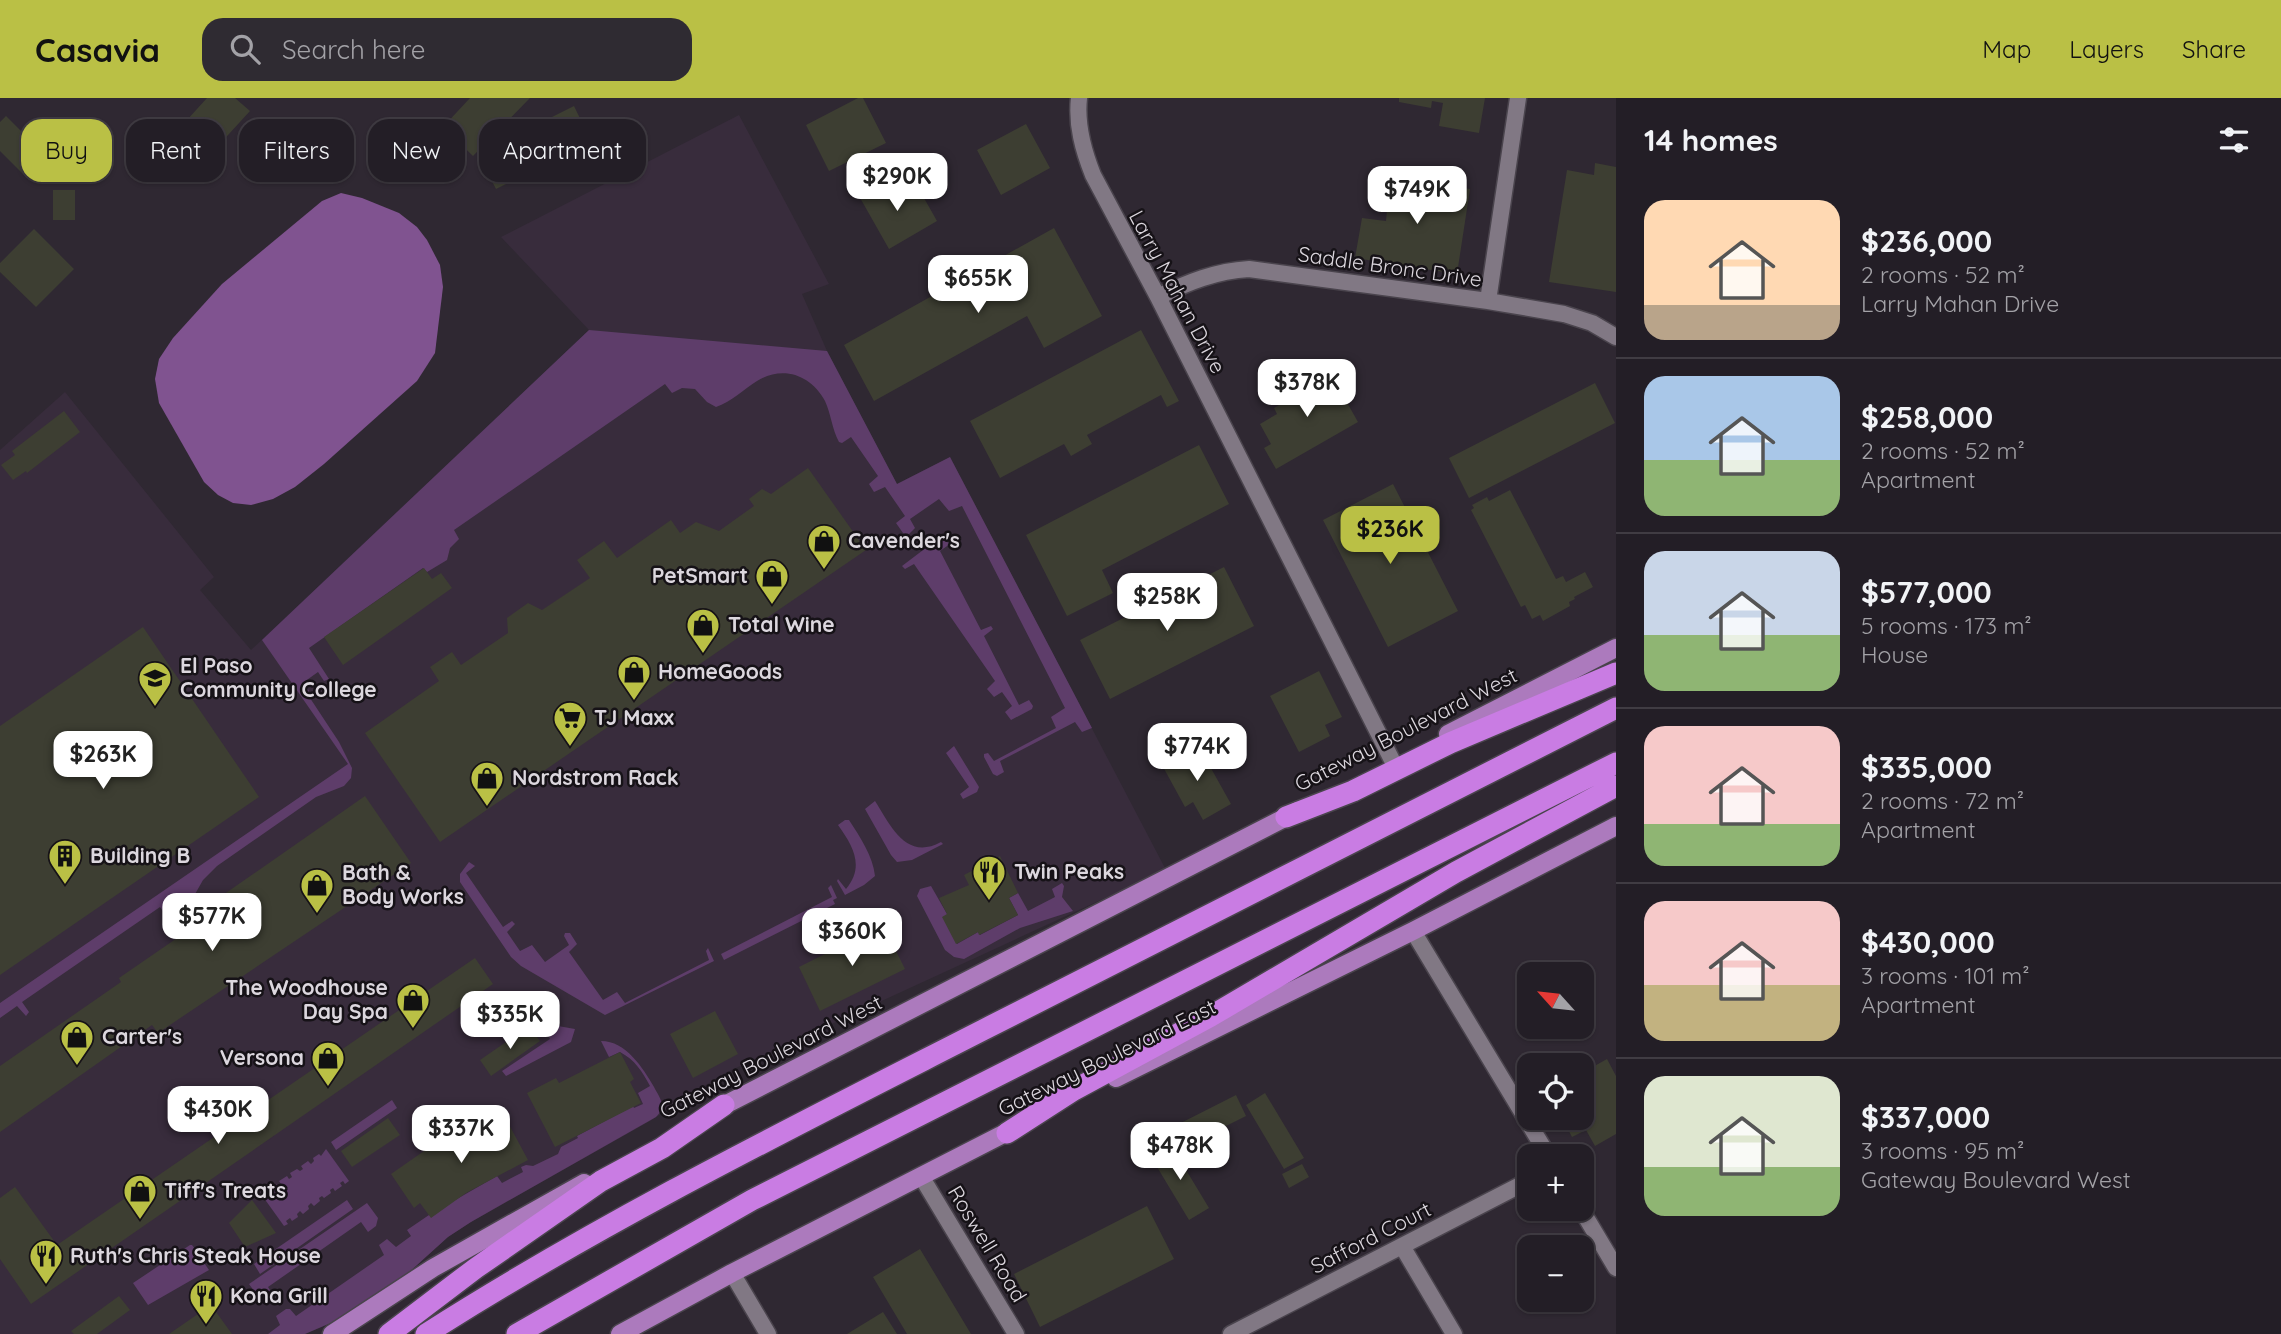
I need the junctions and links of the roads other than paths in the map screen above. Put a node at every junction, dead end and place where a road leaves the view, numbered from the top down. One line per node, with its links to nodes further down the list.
1 (1079, 98): 3 (street, Larry Mahan Drive)
2 (1518, 98): 4 (street)
3 (1158, 296): 4 (street, Saddle Bronc Drive); 9 (street, Larry Mahan Drive)
4 (1488, 301): 5 (street, Saddle Bronc Drive)
5 (1616, 337)
6 (1616, 648): 9 (main road, Gateway Boulevard West)
7 (1616, 673): 12 (highway)
8 (1616, 708): 26 (highway)
9 (1393, 762): 12 (main road, Gateway Boulevard West)
10 (1616, 763): 27 (highway)
11 (1616, 786): 16 (highway)
12 (1286, 817): 15 (main road, Gateway Boulevard West)
13 (1616, 825): 14 (main road, Gateway Boulevard East)
14 (1413, 931): 16 (main road, Gateway Boulevard East); 17 (street)
15 (724, 1105): 24 (main road, Gateway Boulevard West); 25 (highway)
16 (1007, 1133): 18 (main road, Gateway Boulevard East)
17 (1541, 1144)
18 (921, 1176): 23 (main road, Gateway Boulevard East); 30 (street, Roswell Road)
19 (1517, 1187): 21 (street, Safford Court)
20 (1588, 1221): 22 (street)
21 (1402, 1246): 31 (street, Safford Court); 32 (street)
22 (1616, 1268)
23 (732, 1273): 28 (main road, Gateway Boulevard East); 29 (street)
24 (332, 1334)
25 (389, 1334)
26 (426, 1334)
27 (517, 1334)
28 (620, 1334)
29 (768, 1334)
30 (1016, 1334)
31 (1231, 1334)
32 (1454, 1334)

